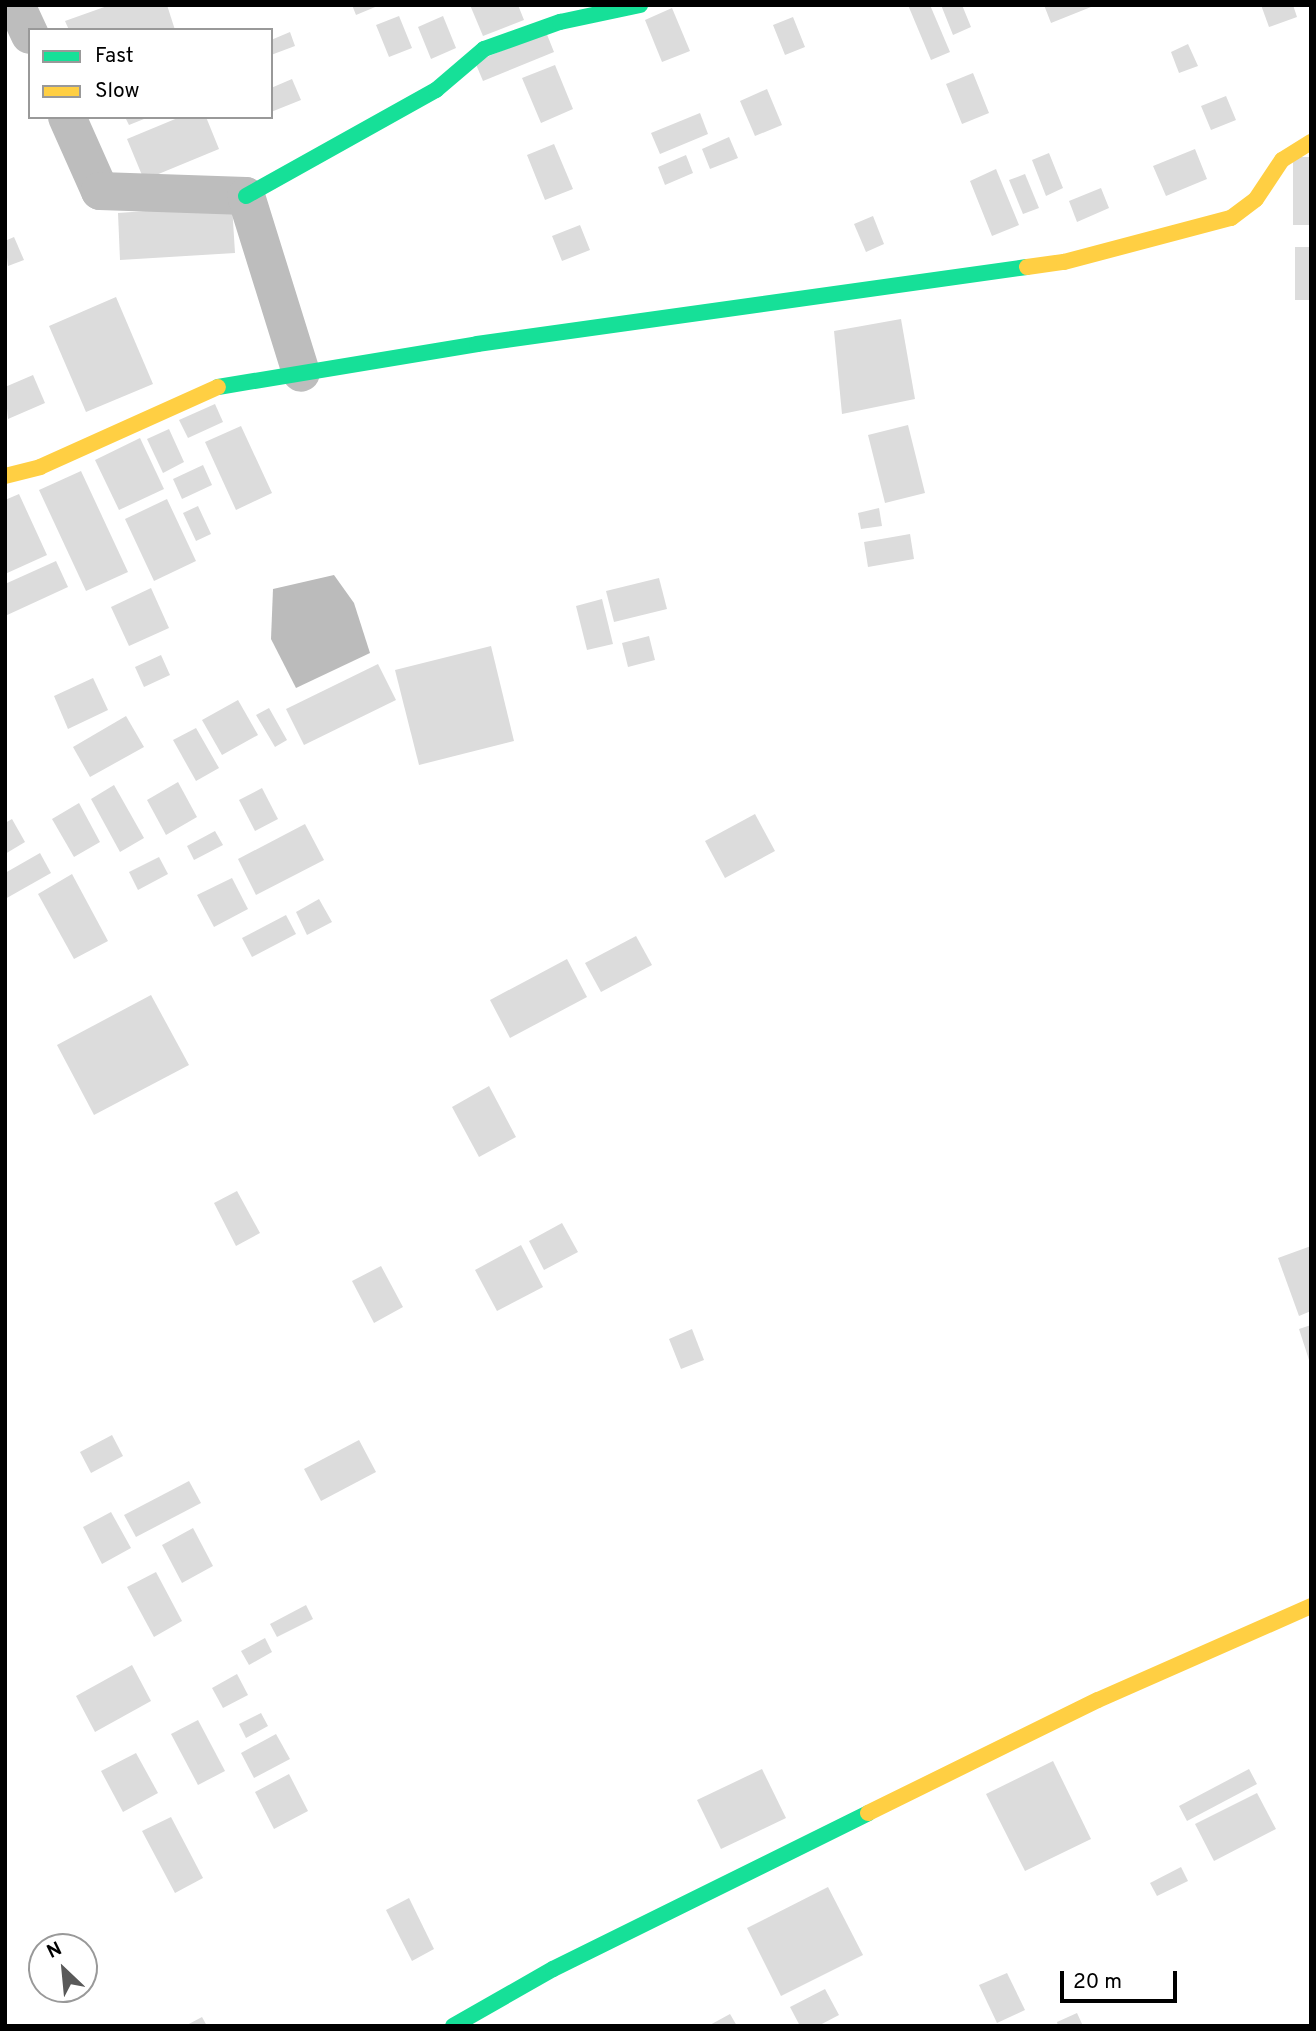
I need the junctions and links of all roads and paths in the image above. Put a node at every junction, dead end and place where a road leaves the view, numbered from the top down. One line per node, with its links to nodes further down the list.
1 (16, 5): 3 (street)
2 (640, 5): 6 (street)
3 (28, 31)
4 (68, 119): 6 (street)
5 (1311, 142): 7 (street)
6 (246, 196): 7 (street)
7 (300, 373): 8 (street)
8 (5, 476)
9 (1311, 1606): 10 (street)
10 (453, 2026)

